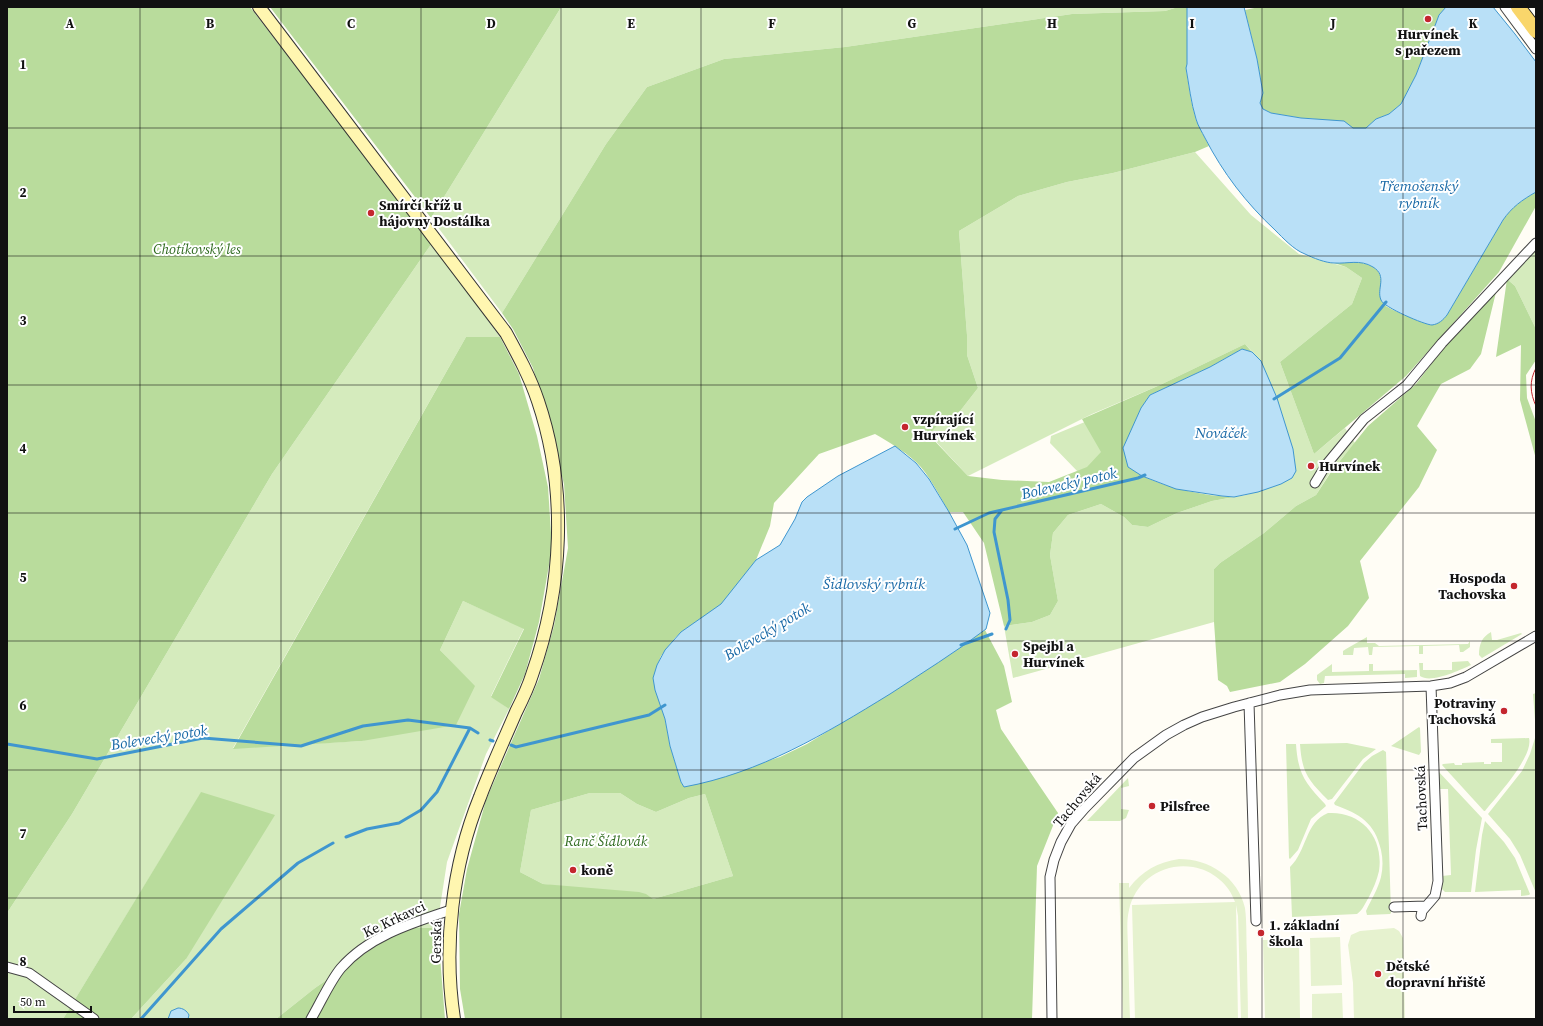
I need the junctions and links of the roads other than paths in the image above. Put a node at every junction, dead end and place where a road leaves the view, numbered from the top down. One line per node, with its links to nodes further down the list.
1 (259, 7): 13 (street, Gerská)
2 (1505, 7): 5 (street)
3 (1518, 7): 4 (main road)
4 (1536, 31)
5 (1536, 49)
6 (1536, 243): 7 (street)
7 (1315, 483)
8 (1536, 636): 9 (street, Tachovská)
9 (1431, 686): 10 (street, Tachovská); 11 (street, Tachovská)
10 (1249, 703): 15 (street); 20 (street, Tachovská)
11 (1426, 906): 12 (street); 14 (street, Tachovská)
12 (1394, 907)
13 (451, 910): 18 (street, Ke Krkavci); 19 (street, Gerská)
14 (1421, 916)
15 (1256, 921)
16 (7, 967): 17 (street)
17 (94, 1019)
18 (311, 1019)
19 (454, 1019)
20 (1052, 1019)

